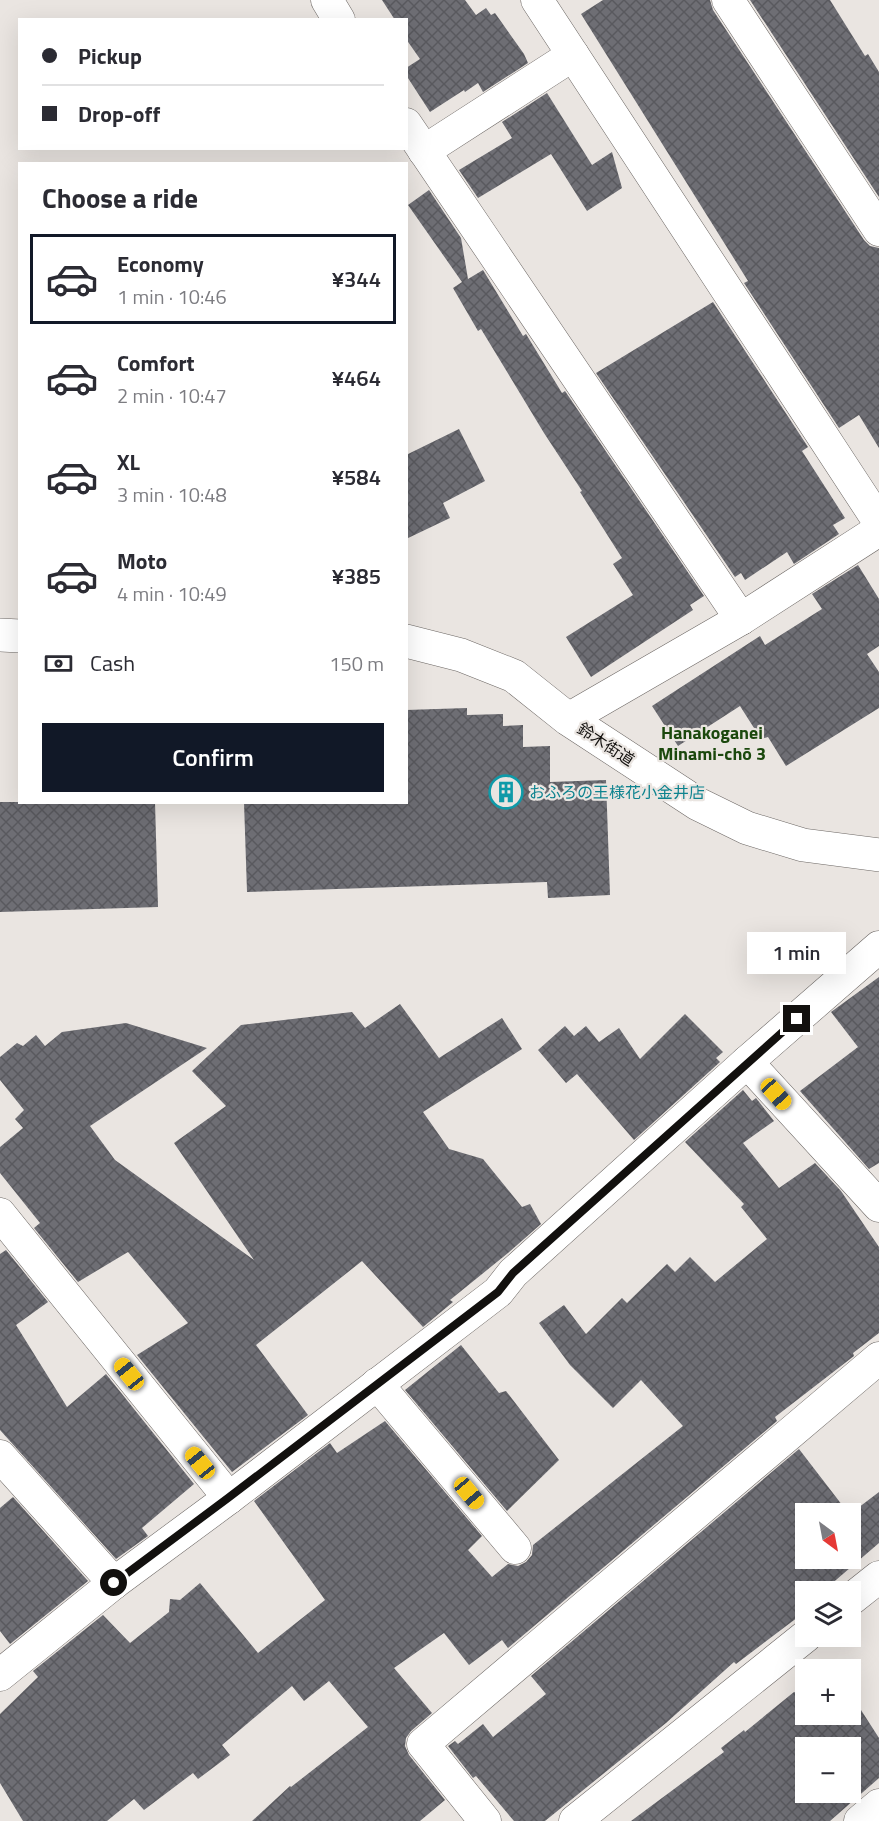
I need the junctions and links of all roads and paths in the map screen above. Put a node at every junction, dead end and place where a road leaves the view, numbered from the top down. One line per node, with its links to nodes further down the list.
1 (327, 0): 4 (street)
2 (537, 0): 5 (street)
3 (728, 0): 8 (street)
4 (338, 18)
5 (573, 55): 7 (street); 9 (street)
6 (408, 127): 7 (street)
7 (424, 151): 11 (street)
8 (879, 230)
9 (879, 522)
10 (879, 530): 11 (street)
11 (741, 619): 15 (street)
12 (0, 635): 13 (street)
13 (18, 636)
14 (408, 642): 15 (street, 鈴木街道)
15 (568, 719): 16 (street, 鈴木街道)
16 (879, 855)
17 (879, 947): 18 (street)
18 (747, 1062): 19 (street); 22 (street)
19 (879, 1206)
20 (0, 1214): 24 (street)
21 (879, 1358): 33 (street)
22 (377, 1384): 24 (street); 25 (street)
23 (0, 1456): 27 (street)
24 (228, 1498): 27 (street)
25 (515, 1548)
26 (879, 1577): 28 (street)
27 (114, 1583): 30 (street)
28 (861, 1591)
29 (795, 1645): 32 (street)
30 (0, 1675)
31 (879, 1805): 34 (street)
32 (578, 1820)
33 (485, 1821)
34 (860, 1821)

